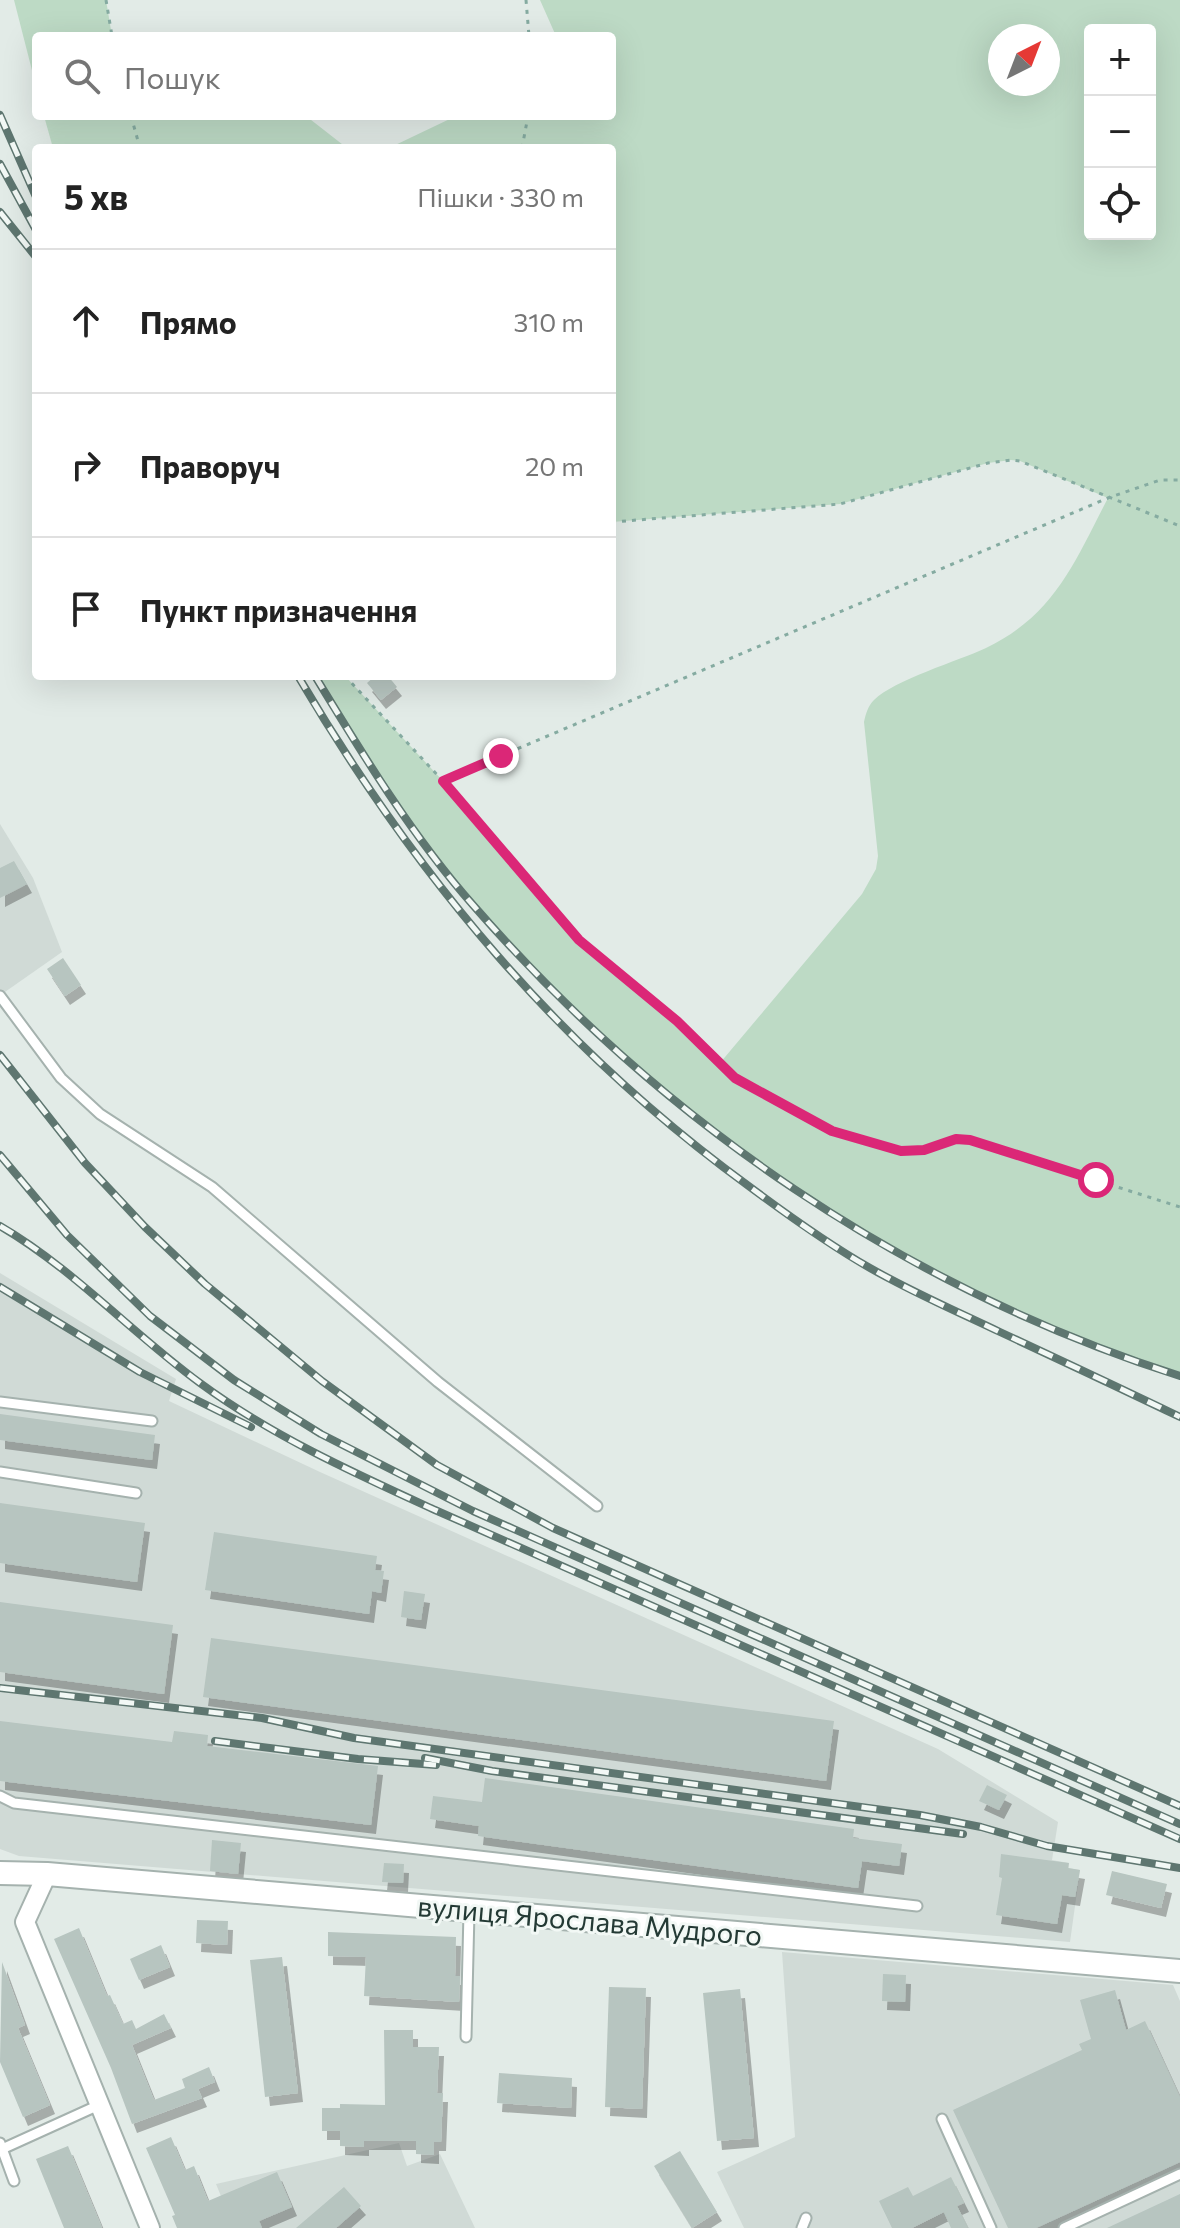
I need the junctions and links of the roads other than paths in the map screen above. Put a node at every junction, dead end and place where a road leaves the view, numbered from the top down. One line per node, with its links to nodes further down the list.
1 (0, 996): 6 (lane)
2 (0, 1402): 3 (lane)
3 (152, 1421)
4 (0, 1472): 5 (lane)
5 (136, 1493)
6 (597, 1506)
7 (0, 1796): 10 (lane)
8 (0, 1873): 9 (street, вулиця Ярослава Мудрого)
9 (47, 1874): 11 (street, вулиця Ярослава Мудрого); 14 (street)
10 (917, 1906)
11 (469, 1910): 12 (street, вулиця Ярослава Мудрого); 13 (lane)
12 (1180, 1971)
13 (466, 2037)
14 (99, 2105): 16 (lane); 20 (street)
15 (942, 2119): 22 (lane)
16 (1, 2146): 18 (lane)
17 (1180, 2174): 23 (lane)
18 (14, 2181)
19 (806, 2218): 21 (lane)
20 (150, 2228)
21 (802, 2228)
22 (991, 2228)
23 (1064, 2228)

